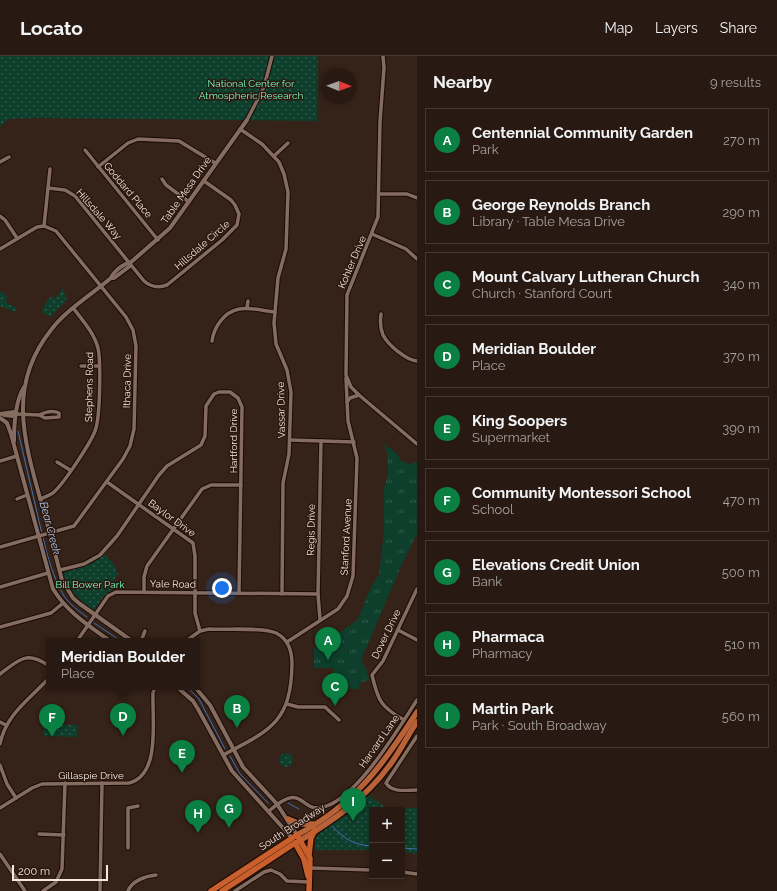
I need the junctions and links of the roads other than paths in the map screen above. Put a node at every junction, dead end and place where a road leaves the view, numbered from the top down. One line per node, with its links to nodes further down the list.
1 (272, 56): 3 (street)
2 (383, 56): 16 (street, Kohler Drive)
3 (247, 120): 4 (street, Table Mesa Drive)
4 (240, 129): 7 (street, Vassar Drive); 10 (street, Table Mesa Drive)
5 (288, 144): 7 (street)
6 (85, 150): 11 (street, Goddard Place)
7 (274, 156): 31 (street, Vassar Drive)
8 (9, 157): 9 (street)
9 (0, 162)
10 (215, 163): 11 (street); 14 (street, Table Mesa Drive)
11 (98, 167): 23 (street, Goddard Place)
12 (50, 169): 15 (street)
13 (162, 179): 18 (street)
14 (204, 181): 18 (street, Table Mesa Drive); 26 (street, Hillsdale Circle)
15 (48, 188): 20 (street); 26 (street, Hillsdale Way)
16 (380, 194): 17 (street); 21 (street, Kohler Drive)
17 (417, 198)
18 (190, 202): 23 (street, Table Mesa Drive)
19 (0, 216): 22 (street)
20 (44, 226): 22 (street); 27 (street, Ithaca Drive)
21 (372, 234): 25 (street); 37 (street, Kohler Drive)
22 (17, 238): 24 (street)
23 (158, 240): 26 (street, Table Mesa Drive)
24 (0, 249)
25 (417, 259)
26 (130, 263): 27 (street, Table Mesa Drive)
27 (102, 286): 30 (street, Table Mesa Drive); 55 (street, Ithaca Drive)
28 (248, 301): 29 (street)
29 (247, 308): 31 (street); 33 (street)
30 (74, 309): 36 (street, Stephens Road); 38 (street, Table Mesa Drive)
31 (275, 312): 46 (street, Vassar Drive)
32 (381, 314): 34 (street)
33 (212, 341)
34 (417, 362)
35 (81, 366): 36 (street)
36 (99, 366): 54 (street, Stephens Road)
37 (346, 375): 39 (street); 40 (street, Stanford Avenue)
38 (25, 384): 42 (street, Table Mesa Drive); 43 (street, Table Mesa Drive)
39 (360, 396): 40 (street); 49 (street)
40 (347, 402): 48 (street, Stanford Avenue)
41 (0, 414): 42 (street)
42 (17, 414): 43 (street); 50 (street, Table Mesa Drive)
43 (23, 414): 44 (street); 59 (street, Table Mesa Drive)
44 (39, 415): 44 (street)
45 (0, 418): 50 (street, Table Mesa Drive)
46 (290, 440): 47 (street); 72 (street, Vassar Drive)
47 (321, 441): 48 (street); 73 (street, Regis Drive)
48 (354, 442): 77 (street, Stanford Avenue)
49 (417, 444)
50 (14, 446): 51 (street, Table Mesa Drive)
51 (17, 456): 52 (street); 57 (street, Table Mesa Drive)
52 (0, 461)
53 (57, 462): 54 (street)
54 (70, 470): 59 (street, Stephens Road)
55 (107, 482): 60 (street, Baylor Drive); 62 (street, Ithaca Drive)
56 (241, 485): 60 (street, Hartford Drive); 61 (street); 71 (street, Hartford Drive)
57 (27, 495): 58 (street); 63 (street, Table Mesa Drive)
58 (16, 499)
59 (40, 499): 62 (street, Table Mesa Drive)
60 (139, 504): 61 (street, Baylor Drive); 65 (street, Hartford Drive)
61 (173, 528): 69 (street); 70 (street, Baylor Drive)
62 (48, 534): 63 (street, Ithaca Drive); 65 (street, Table Mesa Drive)
63 (40, 536): 64 (street, Ithaca Drive); 66 (street, Table Mesa Drive)
64 (0, 547)
65 (60, 570): 76 (street, Table Mesa Drive)
66 (48, 573): 67 (street); 75 (street, Table Mesa Drive)
67 (0, 586)
68 (417, 589): 74 (street, Dover Drive)
69 (144, 592): 70 (street, Yale Road); 76 (street, Yale Road)
70 (195, 593): 71 (street, Yale Road); 82 (street, Baylor Drive)
71 (239, 593): 72 (street, Yale Road)
72 (282, 594): 73 (street, Yale Road)
73 (318, 594): 77 (street, Regis Drive)
74 (415, 596): 80 (street, Dover Drive)
75 (62, 604): 78 (street, Table Mesa Drive); 79 (street)
76 (95, 615): 78 (street, Yale Road); 85 (street, Table Mesa Drive)
77 (320, 619): 89 (street, Stanford Avenue)
78 (88, 625): 83 (street, Yale Road); 84 (street, Table Mesa Drive)
79 (0, 627)
80 (398, 630): 88 (street); 100 (street, Dover Drive)
81 (145, 631): 86 (street)
82 (200, 631): 87 (street); 89 (street)
83 (79, 638)
84 (106, 638)
85 (128, 638)
86 (142, 638)
87 (190, 638)
88 (417, 640)
89 (287, 642): 97 (street)
90 (46, 664): 91 (street)
91 (0, 674)
92 (46, 681): 103 (street)
93 (154, 690): 110 (street, Gillaspie Drive)
94 (180, 690): 107 (street)
95 (198, 690): 106 (street)
96 (417, 700): 100 (street, Harvard Lane)
97 (287, 704): 99 (street); 106 (street)
98 (417, 712): 118 (main road, South Broadway)
99 (340, 720)
100 (404, 720): 113 (street, Harvard Lane)
101 (0, 722): 103 (street)
102 (417, 722): 119 (main road, South Broadway)
103 (6, 725): 105 (street)
104 (417, 736): 111 (street)
105 (0, 744)
106 (233, 750): 107 (street); 113 (street)
107 (223, 755): 116 (street)
108 (0, 765): 112 (street)
109 (65, 783): 110 (street, Gillaspie Drive); 112 (street, Gillaspie Drive); 121 (street)
110 (102, 783): 134 (street)
111 (417, 790)
112 (16, 798): 115 (street, Gillaspie Drive)
113 (277, 804): 116 (street, Harvard Lane); 117 (street)
114 (138, 806): 123 (street)
115 (0, 808)
116 (269, 811): 122 (street)
117 (288, 819): 118 (main road); 122 (street)
118 (316, 823): 122 (main road, South Broadway)
119 (315, 830): 122 (main road, South Broadway); 125 (highway)
120 (39, 834): 121 (street)
121 (64, 835): 133 (street)
122 (296, 839): 125 (highway); 131 (highway); 136 (highway, South Broadway); 137 (highway, South Broadway)
123 (128, 848)
124 (0, 854): 132 (street)
125 (309, 855): 126 (highway)
126 (311, 868): 127 (street); 131 (highway)
127 (369, 870)
128 (405, 872): 129 (street)
129 (417, 874)
130 (156, 875): 135 (street)
131 (309, 882): 138 (street); 139 (highway)
132 (24, 891)
133 (43, 891)
134 (100, 891)
135 (128, 891)
136 (211, 891)
137 (222, 891)
138 (235, 891)
139 (309, 891)

